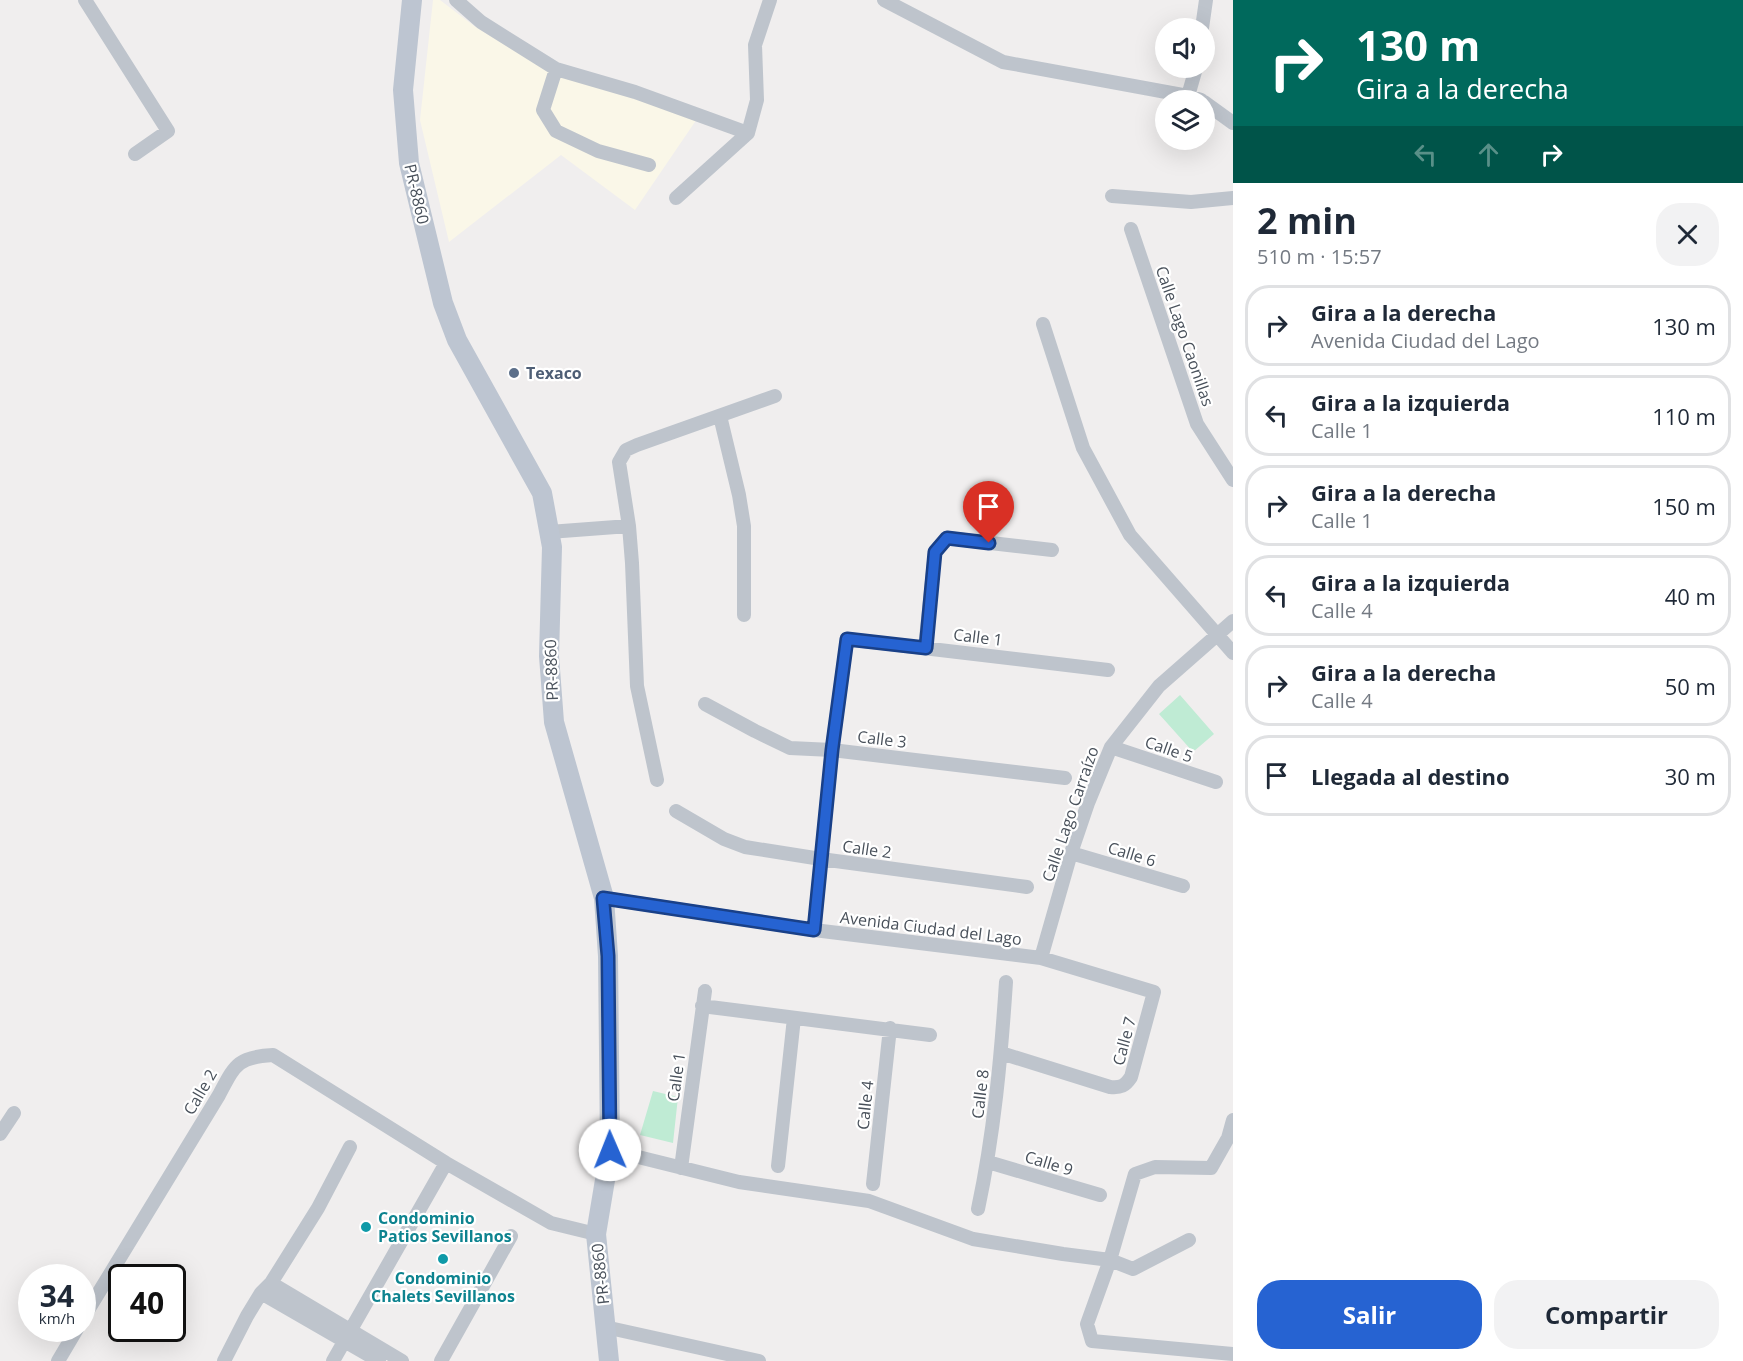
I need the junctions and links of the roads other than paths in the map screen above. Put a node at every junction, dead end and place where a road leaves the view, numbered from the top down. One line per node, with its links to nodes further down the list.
1 (85, 0): 13 (street)
2 (412, 0): 24 (street, PR-8860 / PR-8860)
3 (456, 0): 8 (street)
4 (770, 0): 12 (street)
5 (884, 0): 9 (street)
6 (1206, 0): 7 (street)
7 (1203, 18)
8 (556, 69): 12 (street); 14 (street)
9 (1155, 91)
10 (1215, 111): 11 (street)
11 (1233, 123)
12 (748, 133): 16 (street)
13 (135, 154)
14 (649, 165)
15 (1112, 196): 17 (street)
16 (676, 198)
17 (1233, 198)
18 (1131, 229): 22 (street, Calle Lago Caonillas)
19 (1043, 324): 28 (street)
20 (775, 396): 21 (street)
21 (720, 416): 23 (street); 26 (street)
22 (1233, 480)
23 (629, 526): 24 (street); 36 (street)
24 (549, 532): 43 (street, PR-8860 / PR-8860)
25 (1052, 550): 29 (street)
26 (744, 615)
27 (1233, 621): 28 (street, Calle Lago Carraízo)
28 (1217, 635): 30 (street); 33 (street, Calle Lago Carraízo)
29 (926, 648): 31 (street, Calle 1); 34 (street, Calle 1)
30 (1233, 654)
31 (1108, 670)
32 (705, 704): 34 (street, Calle 3)
33 (1111, 747): 37 (street, Calle 5); 39 (street, Calle Lago Carraízo)
34 (832, 750): 35 (street, Calle 3); 40 (street, Calle 1)
35 (1065, 778)
36 (657, 780)
37 (1216, 782)
38 (676, 811): 40 (street, Calle 2)
39 (1071, 853): 41 (street, Calle 6); 45 (street, Calle Lago Carraízo)
40 (821, 859): 42 (street, Calle 2); 44 (street, Calle 1)
41 (1183, 886)
42 (1027, 887)
43 (603, 898): 44 (street, Avenida Ciudad del Lago); 57 (street, PR-8860 / PR-8860)
44 (814, 930): 45 (street, Avenida Ciudad del Lago)
45 (1041, 958): 52 (street, Calle 7)
46 (1006, 982): 52 (street, Calle 8)
47 (705, 991): 48 (street, Calle 1)
48 (702, 1006): 49 (street); 61 (street, Calle 1)
49 (794, 1018): 50 (street); 60 (street)
50 (890, 1028): 51 (street); 62 (street, Calle 4)
51 (930, 1035)
52 (1001, 1053): 58 (street, Calle 8)
53 (14, 1113): 55 (street)
54 (1233, 1120): 68 (street)
55 (0, 1134)
56 (350, 1147): 69 (street)
57 (610, 1150): 61 (street); 65 (street, PR-8860 / PR-8860)
58 (988, 1162): 63 (street, Calle 9); 64 (street, Calle 8)
59 (446, 1163): 65 (street, Calle 2); 70 (street, Calle 2); 72 (street)
60 (778, 1166)
61 (681, 1168): 68 (street)
62 (873, 1184)
63 (1100, 1195)
64 (978, 1209)
65 (596, 1234): 71 (street, PR-8860 / PR-8860)
66 (511, 1236): 81 (street)
67 (1190, 1240): 68 (street)
68 (1110, 1260): 74 (street)
69 (266, 1288): 72 (street); 77 (street)
70 (96, 1297)
71 (605, 1327): 75 (street); 82 (street, PR-8860 / PR-8860)
72 (347, 1336): 78 (street); 79 (street); 80 (street)
73 (69, 1342): 76 (street)
74 (1233, 1354)
75 (721, 1357): 83 (street)
76 (58, 1361)
77 (224, 1361)
78 (333, 1361)
79 (379, 1361)
80 (402, 1361)
81 (441, 1361)
82 (609, 1361)
83 (759, 1361)

